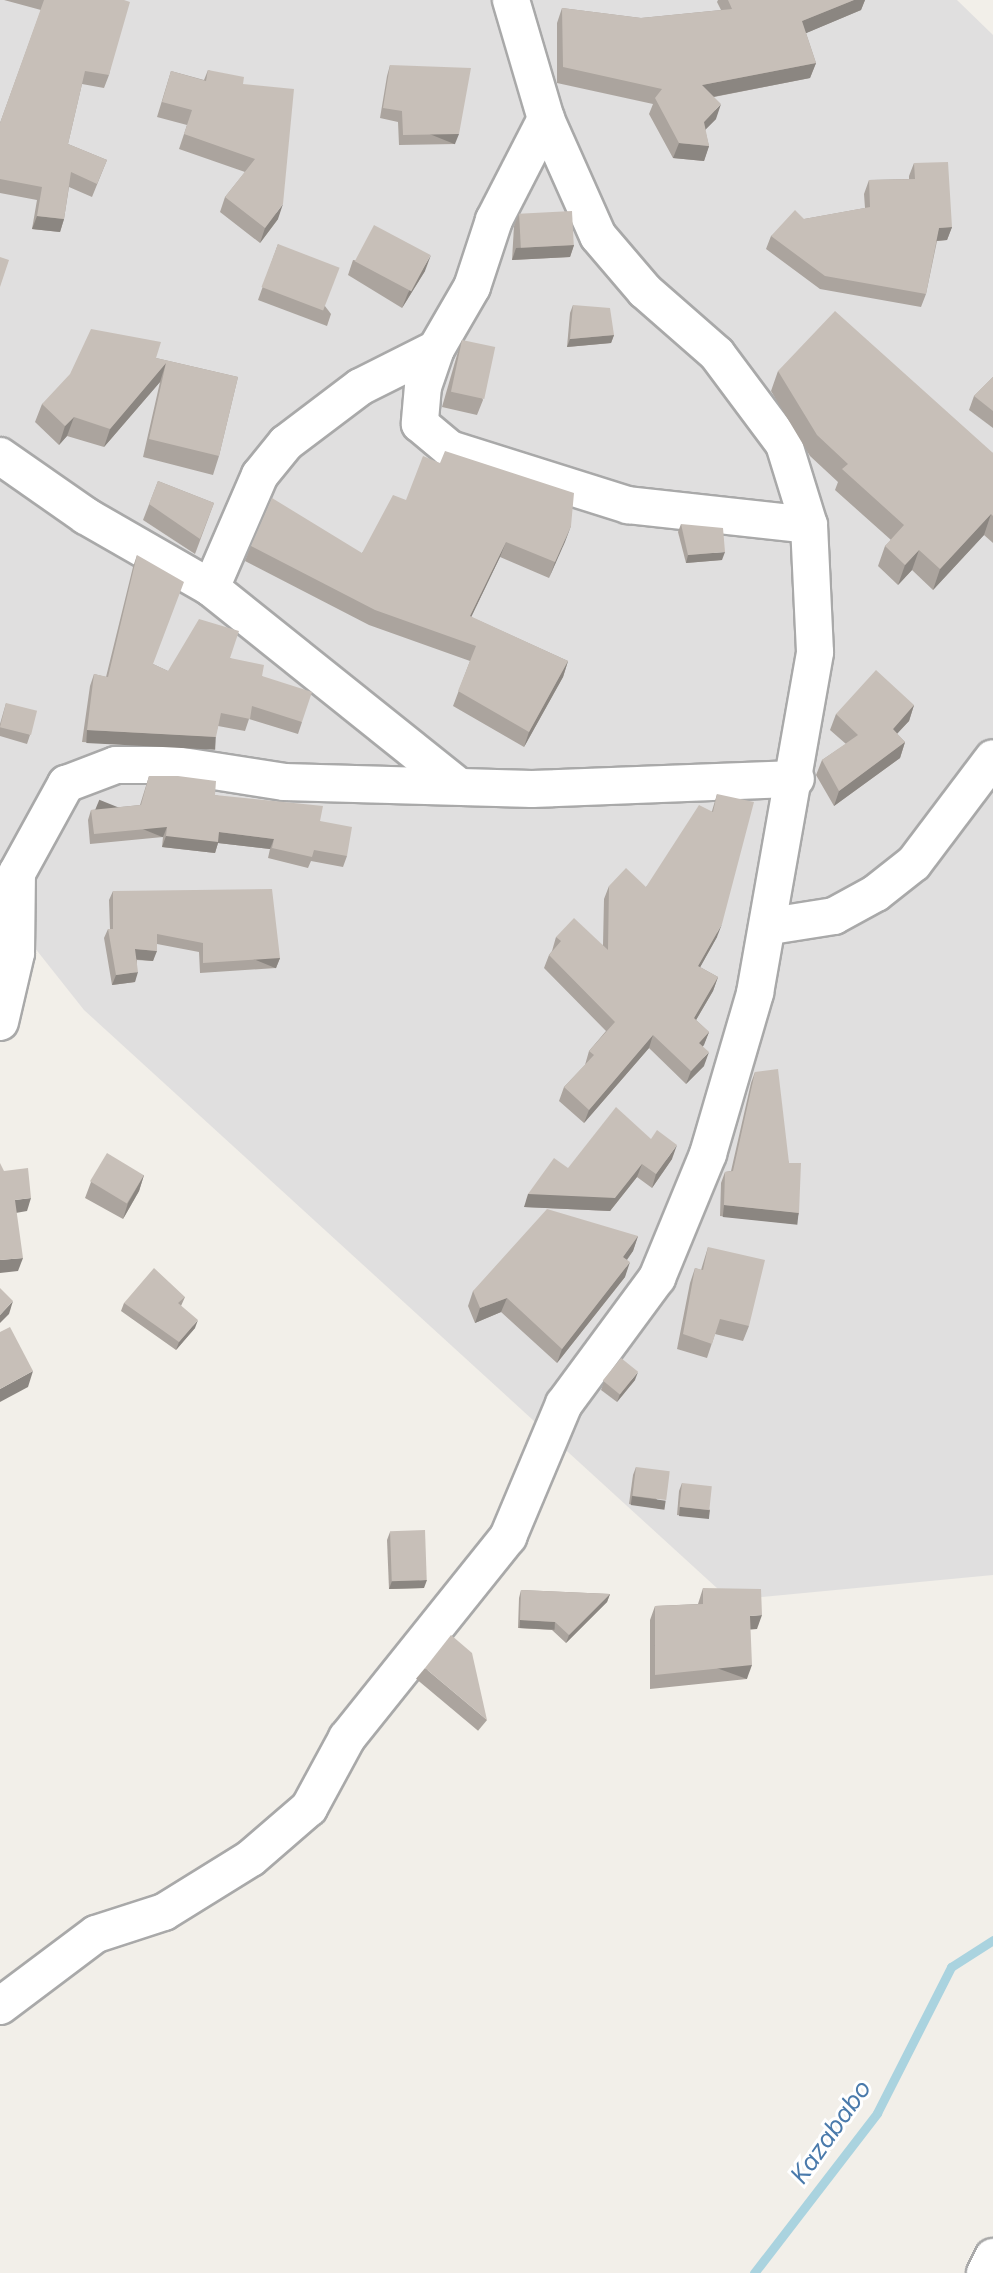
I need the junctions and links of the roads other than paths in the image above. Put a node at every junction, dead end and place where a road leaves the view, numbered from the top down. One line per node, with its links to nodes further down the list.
1 (511, 0): 2 (street)
2 (546, 119): 3 (street); 5 (street)
3 (436, 349): 5 (street); 6 (street)
4 (0, 456): 6 (street)
5 (809, 525): 8 (street)
6 (211, 588): 9 (street)
7 (993, 758): 10 (street)
8 (796, 779): 9 (street); 10 (street)
9 (456, 784): 11 (street)
10 (771, 926): 12 (street)
11 (0, 1022)
12 (0, 2006)
13 (993, 2257): 14 (street)
14 (985, 2273)

